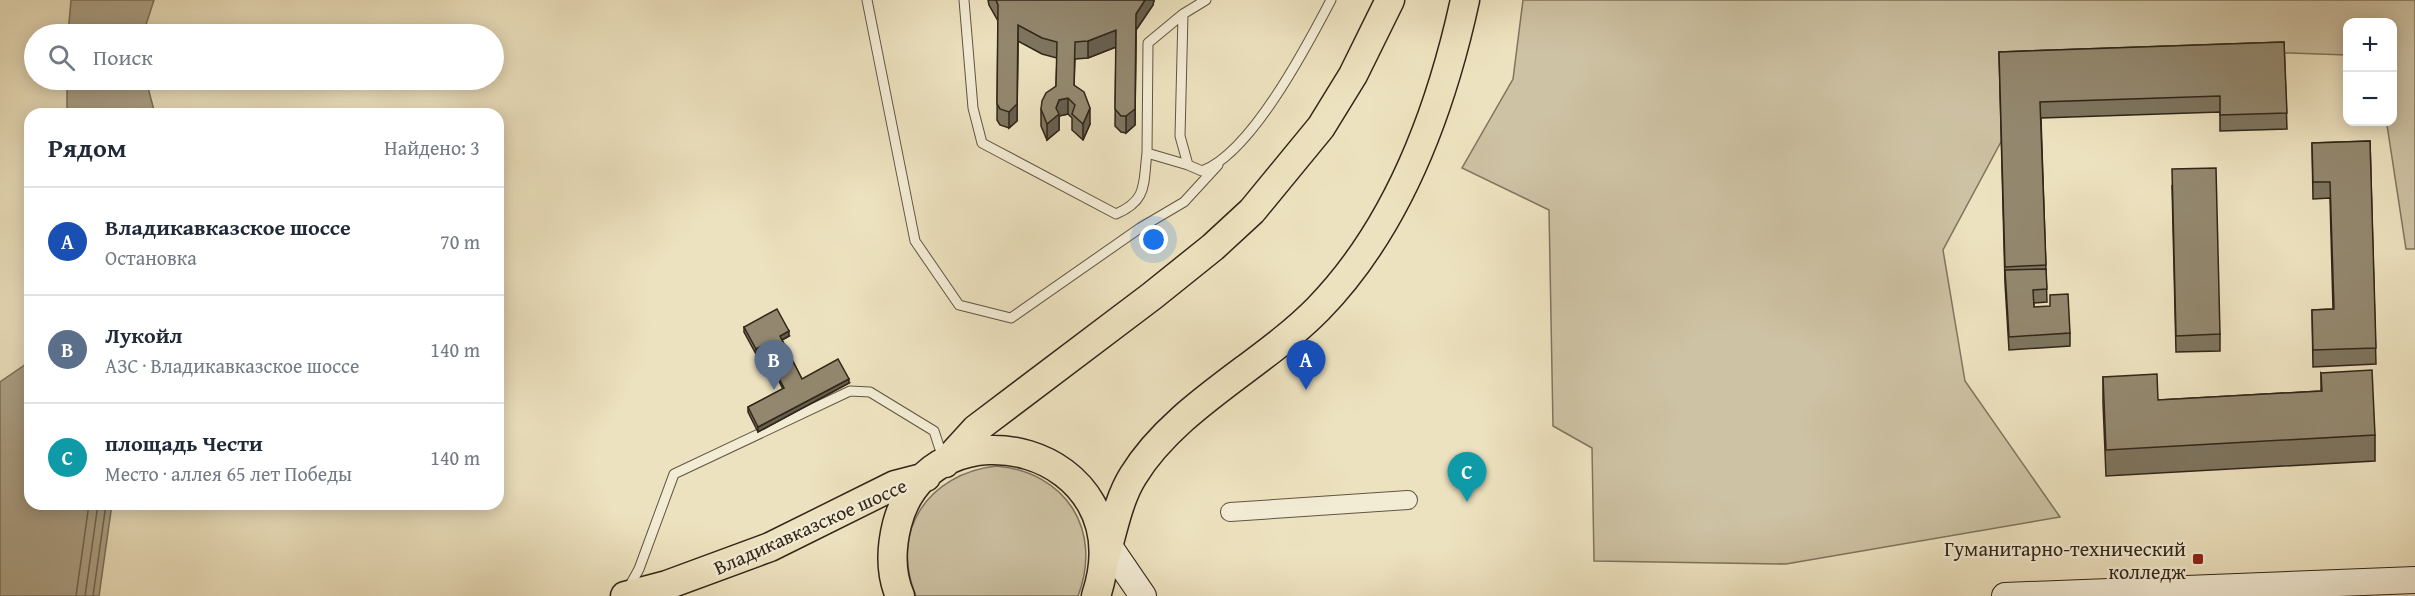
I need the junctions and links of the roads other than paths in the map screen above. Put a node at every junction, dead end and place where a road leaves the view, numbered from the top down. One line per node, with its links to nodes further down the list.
1 (867, 0): 10 (lane)
2 (964, 0): 8 (lane)
3 (1206, 0): 7 (lane)
4 (1331, 0): 10 (lane)
5 (1390, 0): 11 (main road)
6 (1466, 0): 14 (main road)
7 (1183, 14): 8 (lane); 9 (lane)
8 (1147, 153): 9 (lane)
9 (1188, 165): 10 (lane)
10 (1218, 165)
11 (935, 470): 14 (main road, Владикавказское шоссе); 17 (main road, Владикавказское шоссе); 17 (lane); 18 (main road)
12 (1408, 505): 13 (street)
13 (1230, 518)
14 (1105, 546): 19 (main road); 20 (street)
15 (2412, 586): 16 (street)
16 (2070, 594): 21 (street)
17 (625, 596)
18 (900, 596)
19 (1096, 596)
20 (1143, 596)
21 (2005, 596)

